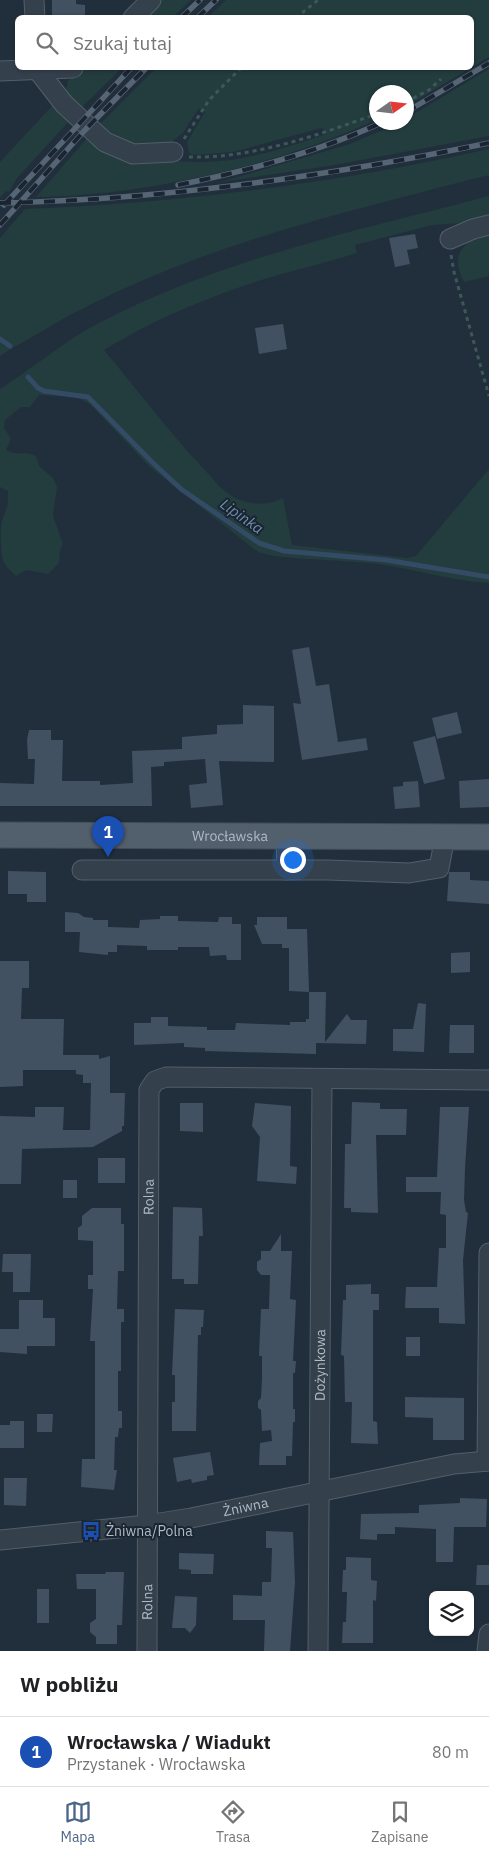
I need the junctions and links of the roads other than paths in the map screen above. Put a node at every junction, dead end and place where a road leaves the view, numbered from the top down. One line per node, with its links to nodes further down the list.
1 (34, 0): 3 (street)
2 (151, 0): 4 (street)
3 (35, 15)
4 (136, 15)
5 (18, 70): 7 (street)
6 (37, 70): 8 (street)
7 (0, 71)
8 (173, 152)
9 (489, 225): 10 (street)
10 (450, 240)
11 (0, 835): 12 (main road, Wrocławska)
12 (288, 836): 13 (main road, Wrocławska); 16 (street)
13 (445, 837): 14 (main road, Wrocławska); 16 (street)
14 (489, 837)
15 (82, 870): 16 (street)
16 (286, 870)
17 (322, 1079): 18 (street, Rolna); 22 (street, Dożynkowa); 23 (street, Rolna)
18 (489, 1080)
19 (489, 1253): 20 (street)
20 (489, 1270): 21 (street)
21 (488, 1461): 22 (street, Żniwna)
22 (320, 1490): 23 (street, Żniwna); 27 (street, Dożynkowa)
23 (147, 1525): 24 (street, Żniwna); 26 (street, Rolna)
24 (0, 1540)
25 (489, 1634): 28 (street)
26 (147, 1651)
27 (318, 1651)
28 (487, 1651)

